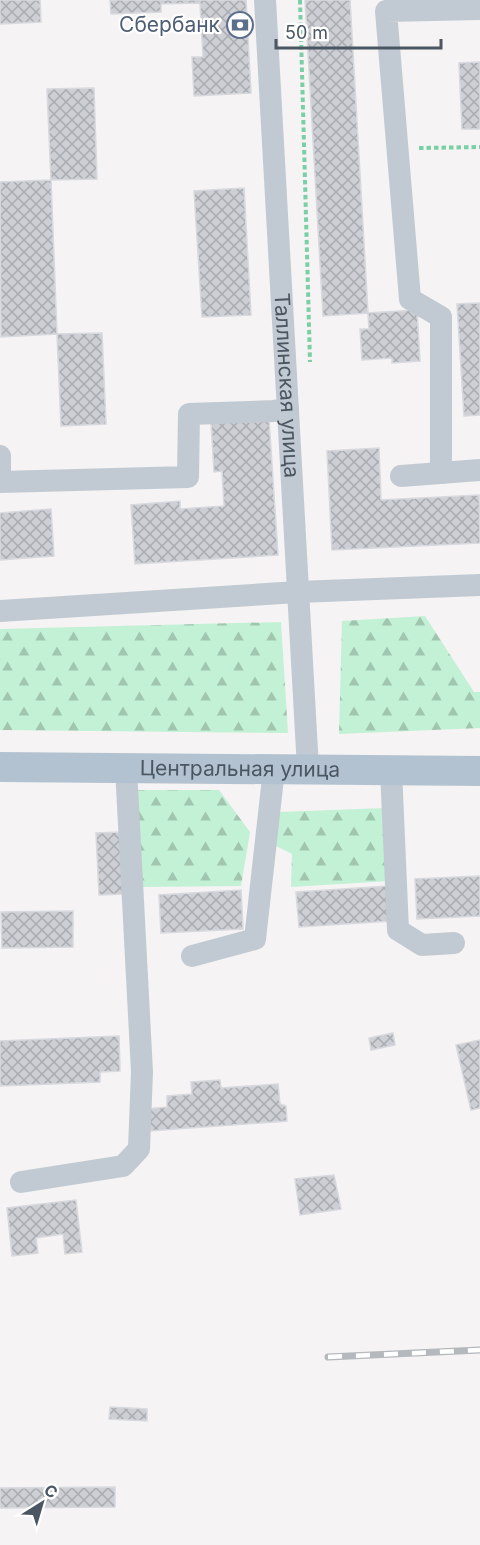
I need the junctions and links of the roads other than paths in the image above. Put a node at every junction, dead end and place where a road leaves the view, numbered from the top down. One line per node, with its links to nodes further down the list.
1 (265, 0): 3 (street, Таллинская улица)
2 (467, 6): 6 (street)
3 (288, 408): 8 (street); 10 (street, Таллинская улица)
4 (0, 456): 8 (street)
5 (480, 470): 6 (street)
6 (441, 473): 7 (street)
7 (401, 476)
8 (1, 482)
9 (480, 585): 10 (street)
10 (298, 592): 11 (street); 15 (street, Таллинская улица)
11 (0, 611)
12 (0, 767): 13 (main road, Центральная улица)
13 (126, 768): 14 (main road, Центральная улица); 20 (street)
14 (274, 769): 15 (main road, Центральная улица); 19 (street)
15 (308, 769): 16 (main road, Центральная улица)
16 (391, 770): 17 (main road, Центральная улица); 18 (street)
17 (480, 771)
18 (454, 943)
19 (192, 956)
20 (21, 1182)

